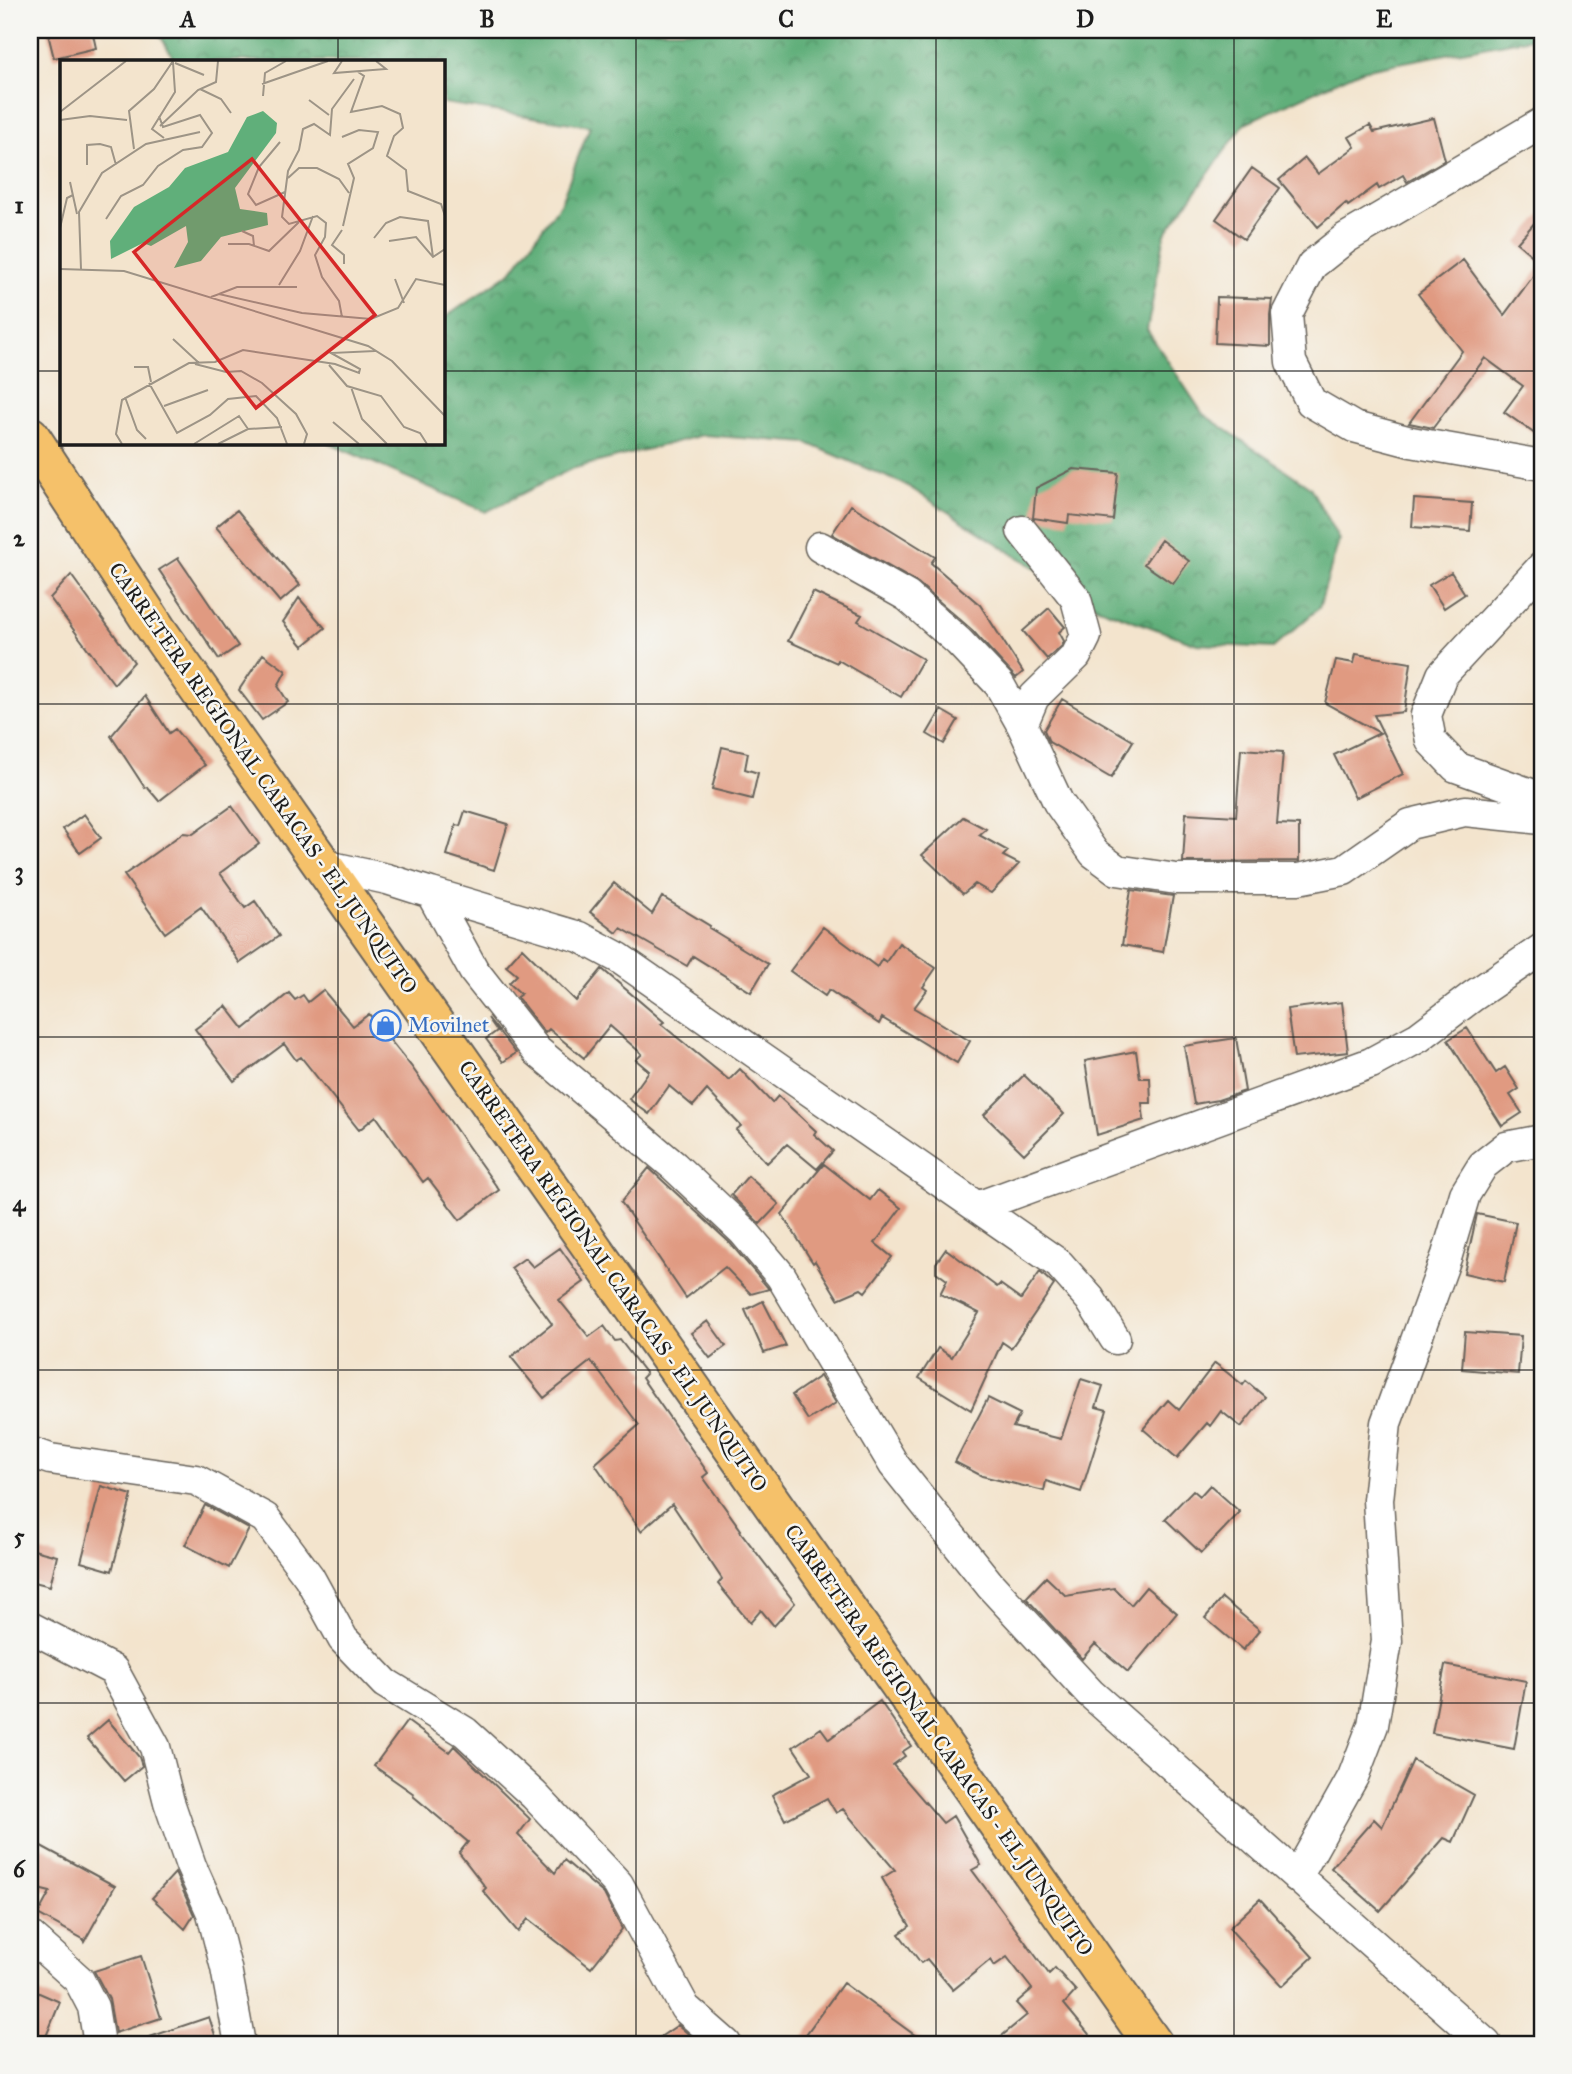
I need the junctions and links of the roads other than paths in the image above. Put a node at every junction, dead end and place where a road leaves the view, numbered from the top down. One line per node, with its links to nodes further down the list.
1 (1542, 123): 3 (street)
2 (30, 436): 10 (main road, CARRETERA REGIONAL CARACAS - EL JUNQUITO)
3 (1542, 465)
4 (1022, 531): 7 (street)
5 (820, 547): 7 (street)
6 (1542, 567): 8 (street)
7 (1022, 725): 9 (street)
8 (1542, 798)
9 (1542, 819)
10 (323, 865): 11 (street); 23 (main road, CARRETERA REGIONAL CARACAS - EL JUNQUITO)
11 (431, 893): 14 (street); 18 (street)
12 (1542, 950): 14 (street)
13 (1542, 1140): 18 (street)
14 (977, 1207): 15 (street)
15 (1115, 1339)
16 (30, 1452): 22 (street)
17 (30, 1627): 21 (street)
18 (1297, 1877): 24 (street)
19 (30, 1936): 20 (street)
20 (99, 2044)
21 (240, 2044)
22 (726, 2044)
23 (1153, 2044)
24 (1486, 2044)

